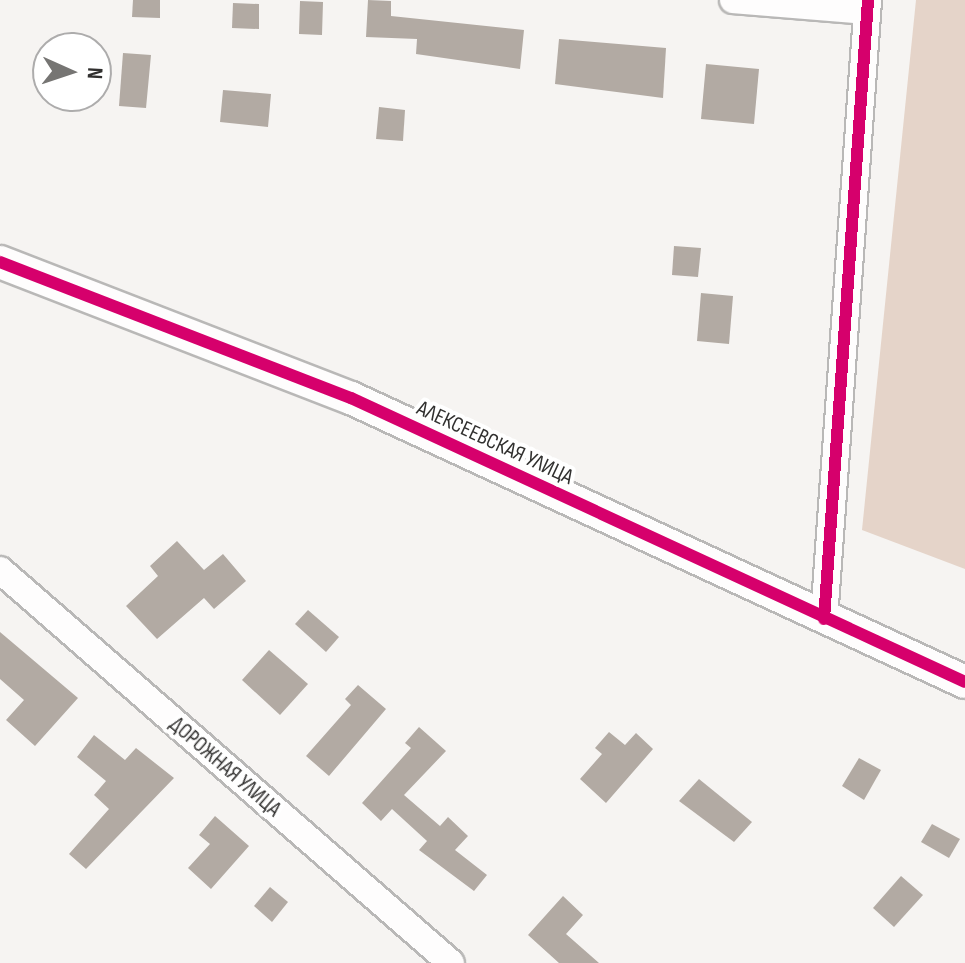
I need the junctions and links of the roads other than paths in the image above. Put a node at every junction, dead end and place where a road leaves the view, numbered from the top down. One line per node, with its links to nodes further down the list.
1 (733, 0): 2 (street)
2 (867, 6): 5 (street)
3 (0, 262): 5 (street, АЛЕКСЕЕВСКАЯ УЛИЦА)
4 (0, 570): 7 (street, ДОРОЖНАЯ УЛИЦА)
5 (824, 619): 6 (street, АЛЕКСЕЕВСКАЯ УЛИЦА)
6 (965, 682)
7 (451, 963)

